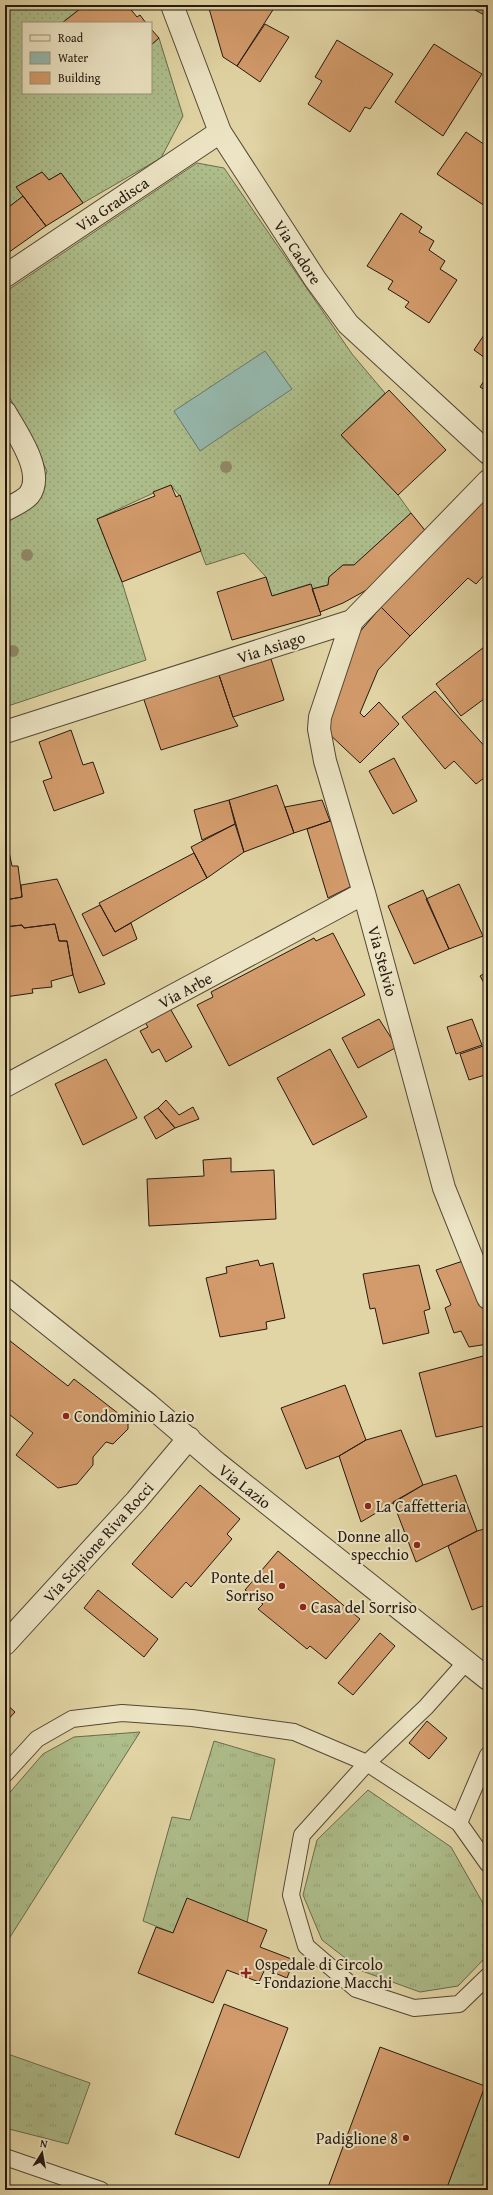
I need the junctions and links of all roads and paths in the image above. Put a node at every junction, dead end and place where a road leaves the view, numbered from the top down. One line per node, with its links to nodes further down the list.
1 (172, 5): 2 (street, Via Cadore)
2 (220, 132): 3 (street, Via Gradisca); 5 (street, Via Cadore)
3 (5, 276)
4 (5, 412): 7 (street)
5 (488, 453)
6 (488, 481): 8 (street, Via Asiago)
7 (5, 510)
8 (352, 621): 9 (street, Via Asiago); 10 (street, Via Stelvio)
9 (5, 732)
10 (364, 893): 11 (street, Via Arbe); 13 (street, Via Stelvio)
11 (5, 1086)
12 (5, 1290): 14 (street, Via Lazio)
13 (488, 1298)
14 (189, 1438): 15 (street, Via Scipione Riva Rocci); 16 (street, Via Lazio)
15 (5, 1644)
16 (466, 1662): 17 (street, Via Lazio); 19 (lane)
17 (488, 1679)
18 (488, 1755): 21 (lane)
19 (368, 1763): 20 (lane); 21 (lane); 23 (lane)
20 (5, 1774)
21 (459, 1824): 22 (lane)
22 (488, 1864)
23 (488, 1976)
24 (5, 2157): 25 (lane)
25 (101, 2190)

